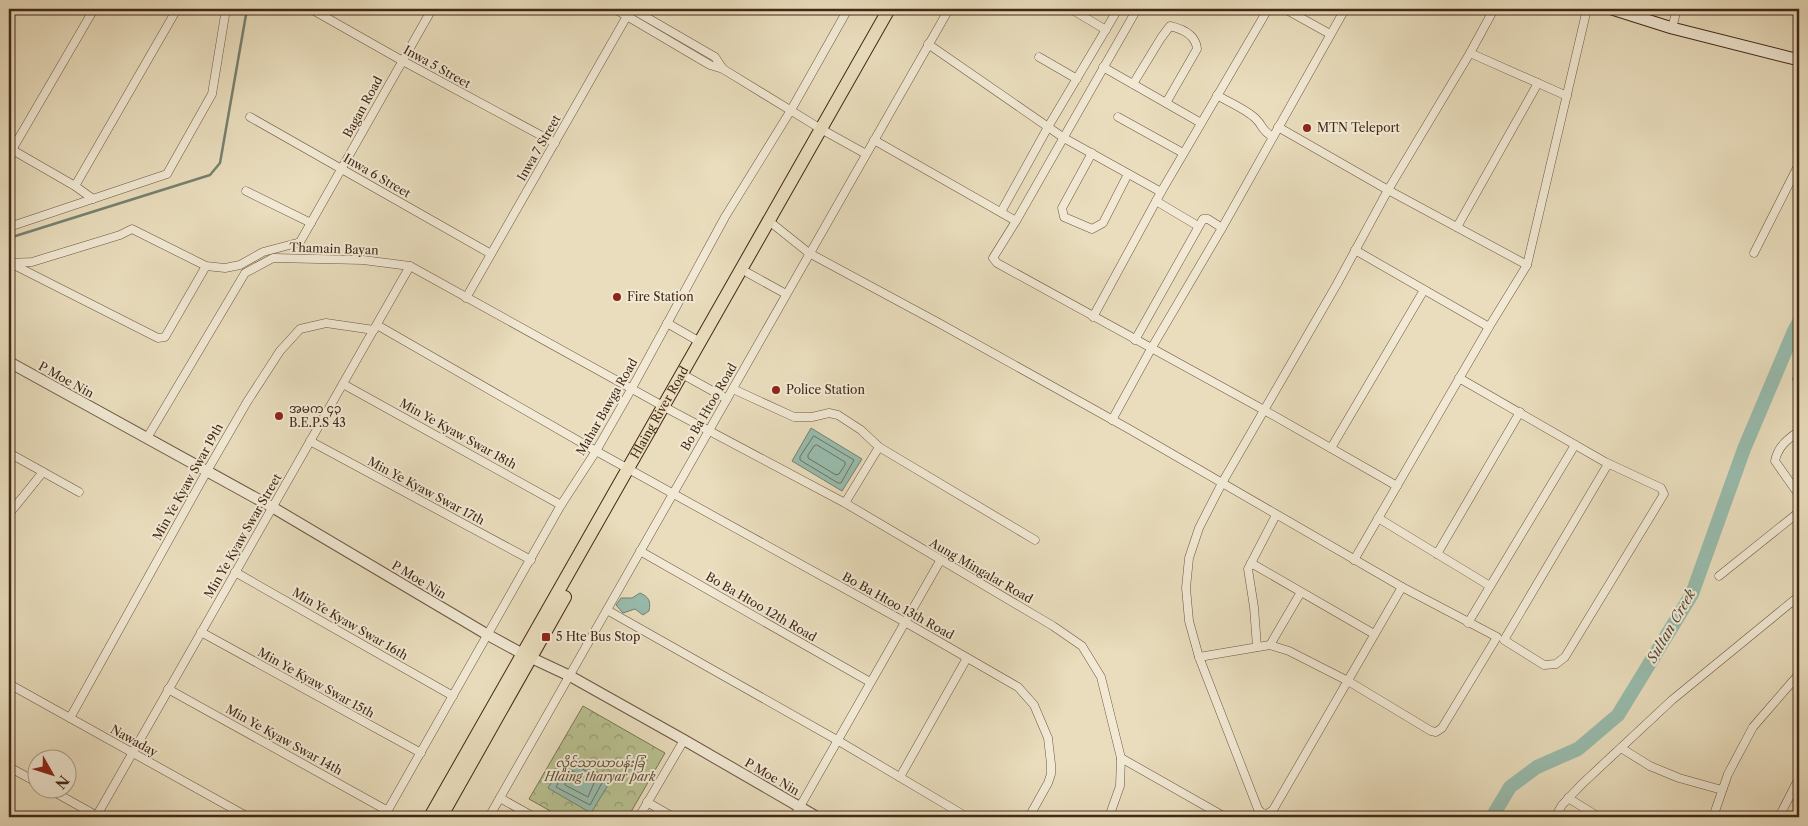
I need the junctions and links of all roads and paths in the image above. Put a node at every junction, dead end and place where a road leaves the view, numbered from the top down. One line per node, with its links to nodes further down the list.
1 (13, 9): 23 (street)
2 (94, 9): 50 (street)
3 (177, 9): 57 (street)
4 (226, 9): 61 (street)
5 (311, 9): 30 (street, Inwa 5 Street)
6 (432, 9): 30 (street, Bagan Road)
7 (615, 9): 22 (street)
8 (848, 9): 39 (street, Mahar Bawga Road)
9 (889, 9): 45 (main road, Hlaing River Road)
10 (896, 9): 45 (main road, Hlaing River Road)
11 (949, 9): 27 (street, Bo Ba Htoo Road)
12 (1071, 9): 25 (street)
13 (1118, 9): 25 (street)
14 (1137, 9): 32 (street)
15 (1268, 9): 36 (street)
16 (1285, 9): 26 (street)
17 (1344, 9): 26 (street)
18 (1494, 9): 28 (street)
19 (1588, 9): 37 (street)
20 (1612, 9): 24 (main road)
21 (1677, 9): 24 (street)
22 (630, 11): 39 (street); 49 (street, Inwa 7 Street)
23 (9, 16)
24 (1672, 28): 31 (main road)
25 (1106, 30): 33 (street)
26 (1330, 34): 44 (street)
27 (928, 44): 43 (street); 48 (street, Bo Ba Htoo Road)
28 (1470, 53): 34 (street); 58 (street)
29 (1039, 57): 33 (street)
30 (401, 60): 49 (street, Inwa 5 Street); 55 (street, Bagan Road)
31 (1799, 60)
32 (1103, 67): 35 (street); 47 (street)
33 (1077, 79): 43 (street)
34 (1538, 83): 37 (street); 69 (street)
35 (1133, 84): 38 (street); 38 (street)
36 (1217, 95): 42 (street); 46 (street)
37 (1567, 96): 76 (street)
38 (1166, 103): 42 (street)
39 (791, 110): 45 (street); 84 (street, Mahar Bawga Road)
40 (1118, 117): 52 (street)
41 (250, 118): 55 (street, Inwa 6 Street)
42 (1201, 123): 52 (street)
43 (1048, 127): 47 (street); 63 (street)
44 (1278, 127): 46 (street); 58 (street)
45 (824, 131): 53 (street); 66 (main road, Hlaing River Road)
46 (1273, 137): 70 (street)
47 (1064, 138): 51 (street); 64 (street)
48 (874, 140): 53 (street, Bo Ba Htoo Road); 63 (street)
49 (554, 144): 74 (street, Inwa 7 Street)
50 (10, 151): 57 (street)
51 (1092, 153): 56 (street); 56 (street)
52 (1183, 153): 60 (street)
53 (866, 154): 72 (street, Bo Ba Htoo Road)
54 (1799, 164): 73 (street)
55 (342, 168): 65 (street, Bagan Road); 74 (street, Inwa 6 Street)
56 (1128, 174): 60 (street)
57 (75, 186): 61 (street)
58 (1388, 190): 69 (street); 71 (street)
59 (246, 191): 65 (street)
60 (1161, 192): 62 (street)
61 (93, 199): 68 (street)
62 (1156, 201): 67 (street); 83 (street)
63 (1001, 212): 64 (street)
64 (1016, 221): 83 (street)
65 (311, 223): 77 (street, Bagan Road)
66 (772, 223): 72 (street); 79 (main road, Hlaing River Road); 88 (main road, Hlaing River Road)
67 (1198, 226): 70 (street); 87 (street)
68 (9, 227)
69 (1457, 227): 76 (street)
70 (1222, 228): 89 (street)
71 (1355, 250): 80 (street); 100 (street)
72 (809, 253): 81 (street, Bo Ba Htoo Road); 102 (street)
73 (1754, 253)
74 (492, 254): 82 (street, Inwa 7 Street)
75 (10, 263): 77 (street); 77 (street)
76 (1527, 265): 85 (street)
77 (206, 266)
78 (410, 266): 82 (street, Thamain Bayan); 86 (street, Min Ye Kyaw Swar Street); 105 (street, Thamain Bayan)
79 (748, 273): 81 (street); 92 (main road, Hlaing River Road)
80 (1424, 290): 85 (street); 109 (street)
81 (786, 294): 97 (street, Bo Ba Htoo Road)
82 (466, 298): 96 (street, Thamain Bayan)
83 (1093, 317): 87 (street)
84 (667, 323): 88 (street); 96 (street, Mahar Bawga Road)
85 (1489, 326): 93 (street)
86 (375, 328): 94 (street, Min Ye Kyaw Swar Street); 110 (street, Min Ye Kyaw Swar 19th); 113 (street, Min Ye Kyaw Swar 19th)
87 (1135, 340): 89 (street)
88 (700, 342): 92 (main road, Hlaing River Road)
89 (1151, 349): 100 (street); 102 (street)
90 (9, 362): 105 (street, P Moe Nin)
91 (1799, 371): 95 (street)
92 (685, 375): 98 (street); 99 (main road, Hlaing River Road)
93 (1459, 378): 101 (street); 117 (street)
94 (343, 384): 106 (street, Min Ye Kyaw Swar Street); 122 (street, Min Ye Kyaw Swar 18th)
95 (1799, 385)
96 (632, 388): 99 (street, Thamain Bayan); 110 (street, Mahar Bawga Road)
97 (733, 389): 98 (street, Bo Ba Htoo Road); 108 (street)
98 (727, 399): 103 (street, Bo Ba Htoo Road)
99 (667, 408): 103 (street, Thamain Bayan); 115 (main road, Hlaing River Road)
100 (1264, 410): 109 (street); 116 (street)
101 (1520, 412): 107 (street); 130 (street)
102 (1112, 420): 116 (street)
103 (710, 430): 119 (street, Bo Ba Htoo Road); 121 (street, Aung Mingalar Road)
104 (1799, 431): 120 (street)
105 (147, 438): 113 (street, P Moe Nin)
106 (310, 441): 123 (street, Min Ye Kyaw Swar Street); 131 (street, Min Ye Kyaw Swar 17th)
107 (1575, 444): 112 (street); 137 (street)
108 (879, 447): 121 (street); 128 (street)
109 (1331, 448): 117 (street)
110 (596, 451): 115 (street, Min Ye Kyaw Swar 19th); 122 (street, Mahar Bawga Road)
111 (9, 453): 114 (street)
112 (1608, 464): 147 (street); 147 (street)
113 (207, 471): 123 (street, P Moe Nin); 160 (street, Min Ye Kyaw Swar 19th)
114 (43, 472): 118 (street); 125 (street)
115 (634, 472): 119 (street, Bo Ba Htoo 13th Road); 150 (main road, Hlaing River Road)
116 (1222, 484): 126 (street); 151 (street)
117 (1397, 486): 127 (street)
118 (79, 492)
119 (673, 493): 129 (street, Bo Ba Htoo Road); 142 (street, Bo Ba Htoo 13th Road)
120 (1799, 495)
121 (845, 503): 132 (street, Aung Mingalar Road)
122 (561, 504): 131 (street, Mahar Bawga Road)
123 (272, 507): 135 (street, Min Ye Kyaw Swar Street); 146 (street, P Moe Nin)
124 (1799, 512): 136 (street)
125 (9, 514)
126 (1276, 515): 133 (street); 134 (street)
127 (1378, 518): 130 (street); 133 (street)
128 (1035, 540)
129 (640, 551): 141 (street, Bo Ba Htoo Road); 156 (street, Bo Ba Htoo 12th Road)
130 (1437, 554): 137 (street)
131 (531, 560): 146 (street, Mahar Bawga Road)
132 (940, 560): 142 (street); 166 (street, Aung Mingalar Road)
133 (1354, 560): 138 (street)
134 (1250, 562): 139 (street); 149 (street)
135 (235, 572): 144 (street, Min Ye Kyaw Swar Street); 159 (street, Min Ye Kyaw Swar 16th)
136 (1719, 576)
137 (1490, 586): 143 (street)
138 (1402, 587): 143 (street); 145 (street)
139 (1301, 592): 145 (street); 148 (street)
140 (1799, 596): 163 (street)
141 (607, 610): 154 (street, Bo Ba Htoo Road); 162 (street)
142 (905, 622): 152 (street, Bo Ba Htoo 13th Road); 156 (street)
143 (1468, 623): 147 (street)
144 (201, 632): 158 (street, Min Ye Kyaw Swar Street); 165 (street, Min Ye Kyaw Swar 15th)
145 (1374, 634): 155 (street)
146 (488, 635): 150 (street, P Moe Nin); 159 (street, Mahar Bawga Road)
147 (1501, 639): 155 (street)
148 (1270, 645): 149 (street); 155 (street)
149 (1257, 647): 151 (street)
150 (527, 656): 154 (street, P Moe Nin); 180 (main road, Hlaing River Road); 181 (main road, Hlaing River Road)
151 (1199, 657): 155 (street)
152 (967, 658): 169 (street); 189 (street, Bo Ba Htoo 13th Road)
153 (1799, 674): 171 (street)
154 (570, 676): 161 (street, P Moe Nin); 173 (street, Bo Ba Htoo Road)
155 (1348, 681)
156 (870, 682): 162 (street)
157 (9, 684): 160 (street, Nawaday)
158 (168, 689): 164 (street, Min Ye Kyaw Swar Street); 177 (street, Min Ye Kyaw Swar 14th)
159 (453, 696): 165 (street, Mahar Bawga Road)
160 (70, 718): 164 (street, Nawaday)
161 (684, 740): 175 (street); 176 (street, P Moe Nin)
162 (837, 740): 169 (street); 176 (street)
163 (1621, 748): 171 (street); 174 (street)
164 (132, 753): 178 (street, Min Ye Kyaw Swar Street); 179 (street, Nawaday)
165 (421, 753): 177 (street, Mahar Bawga Road)
166 (1121, 758): 190 (street, Aung Mingalar Road); 191 (street)
167 (9, 767): 168 (street)
168 (28, 777)
169 (900, 777): 188 (street)
170 (1799, 778): 195 (street)
171 (1722, 790): 194 (street)
172 (64, 798): 178 (street)
173 (500, 798): 182 (street, Bo Ba Htoo Road); 183 (street)
174 (1568, 798): 192 (street); 193 (street)
175 (647, 802): 184 (street); 185 (street)
176 (800, 807): 186 (street); 187 (street, P Moe Nin)
177 (386, 814)
178 (97, 817)
179 (248, 817)
180 (430, 817)
181 (441, 817)
182 (489, 817)
183 (534, 817)
184 (639, 817)
185 (673, 817)
186 (794, 817)
187 (817, 817)
188 (968, 817)
189 (1028, 817)
190 (1109, 817)
191 (1225, 817)
192 (1555, 817)
193 (1599, 817)
194 (1713, 817)
195 (1779, 817)

